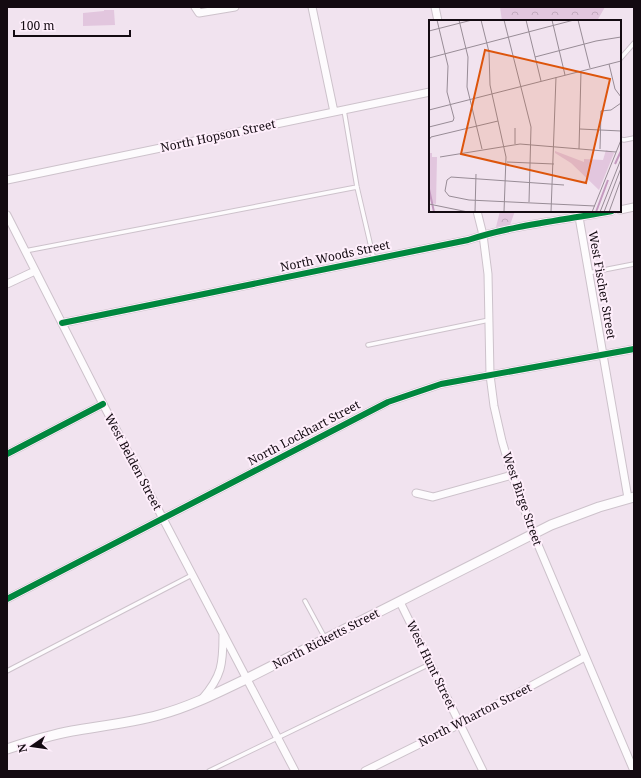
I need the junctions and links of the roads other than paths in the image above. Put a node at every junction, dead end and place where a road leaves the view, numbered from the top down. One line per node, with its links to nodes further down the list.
1 (195, 7): 2 (street)
2 (235, 7)
3 (312, 7): 10 (street)
4 (435, 7): 5 (street)
5 (438, 20)
6 (634, 43): 7 (lane)
7 (621, 58)
8 (429, 92): 9 (street, North Hopson Street)
9 (344, 110): 10 (street, North Hopson Street); 14 (lane)
10 (334, 112): 13 (street, North Hopson Street)
11 (621, 138): 12 (lane)
12 (634, 138)
13 (7, 180)
14 (357, 186): 22 (lane); 23 (lane)
15 (634, 207): 16 (street)
16 (621, 210)
17 (477, 212): 21 (street, West Birge Street)
18 (606, 212): 20 (street, North Woods Street)
19 (7, 216): 22 (street, West Belden Street)
20 (579, 217): 21 (street, North Woods Street); 26 (street, West Fischer Street)
21 (483, 235): 23 (street, North Woods Street); 28 (street, West Birge Street)
22 (25, 251): 25 (street, West Belden Street)
23 (374, 260): 29 (street, North Woods Street)
24 (634, 264): 26 (lane)
25 (34, 270): 27 (street); 29 (street, West Belden Street)
26 (588, 273): 32 (street, West Fischer Street)
27 (7, 284)
28 (489, 320): 30 (lane); 33 (street, West Birge Street)
29 (62, 323): 34 (street, West Belden Street)
30 (368, 345)
31 (634, 349): 32 (street, North Lockhart Street)
32 (603, 355): 33 (street, North Lockhart Street); 38 (street, West Fischer Street)
33 (490, 375): 36 (street, West Birge Street); 39 (street, North Lockhart Street)
34 (103, 404): 35 (street); 39 (street, West Belden Street)
35 (7, 454)
36 (512, 475): 37 (street); 40 (street, West Birge Street)
37 (416, 493)
38 (631, 498): 40 (street, North Ricketts Street)
39 (163, 519): 41 (street, West Belden Street); 42 (street, North Lockhart Street)
40 (533, 533): 44 (street, North Ricketts Street); 47 (street, West Birge Street)
41 (192, 575): 45 (street, West Belden Street); 49 (lane)
42 (7, 599)
43 (305, 601): 46 (lane)
44 (400, 602): 46 (street, North Ricketts Street); 48 (street, West Hunt Street)
45 (223, 633): 50 (street, West Belden Street); 51 (street)
46 (326, 639): 50 (street, North Ricketts Street)
47 (585, 657): 52 (street, North Wharton Street); 59 (street, West Birge Street)
48 (430, 664): 52 (street, West Hunt Street); 53 (lane)
49 (7, 671)
50 (246, 679): 51 (street, North Ricketts Street); 53 (street, West Belden Street)
51 (200, 701): 54 (street, North Ricketts Street)
52 (460, 724): 57 (street, North Wharton Street); 58 (street, West Hunt Street)
53 (278, 739): 55 (lane); 56 (street, West Belden Street)
54 (7, 749)
55 (209, 771)
56 (295, 771)
57 (365, 771)
58 (483, 771)
59 (634, 771)

